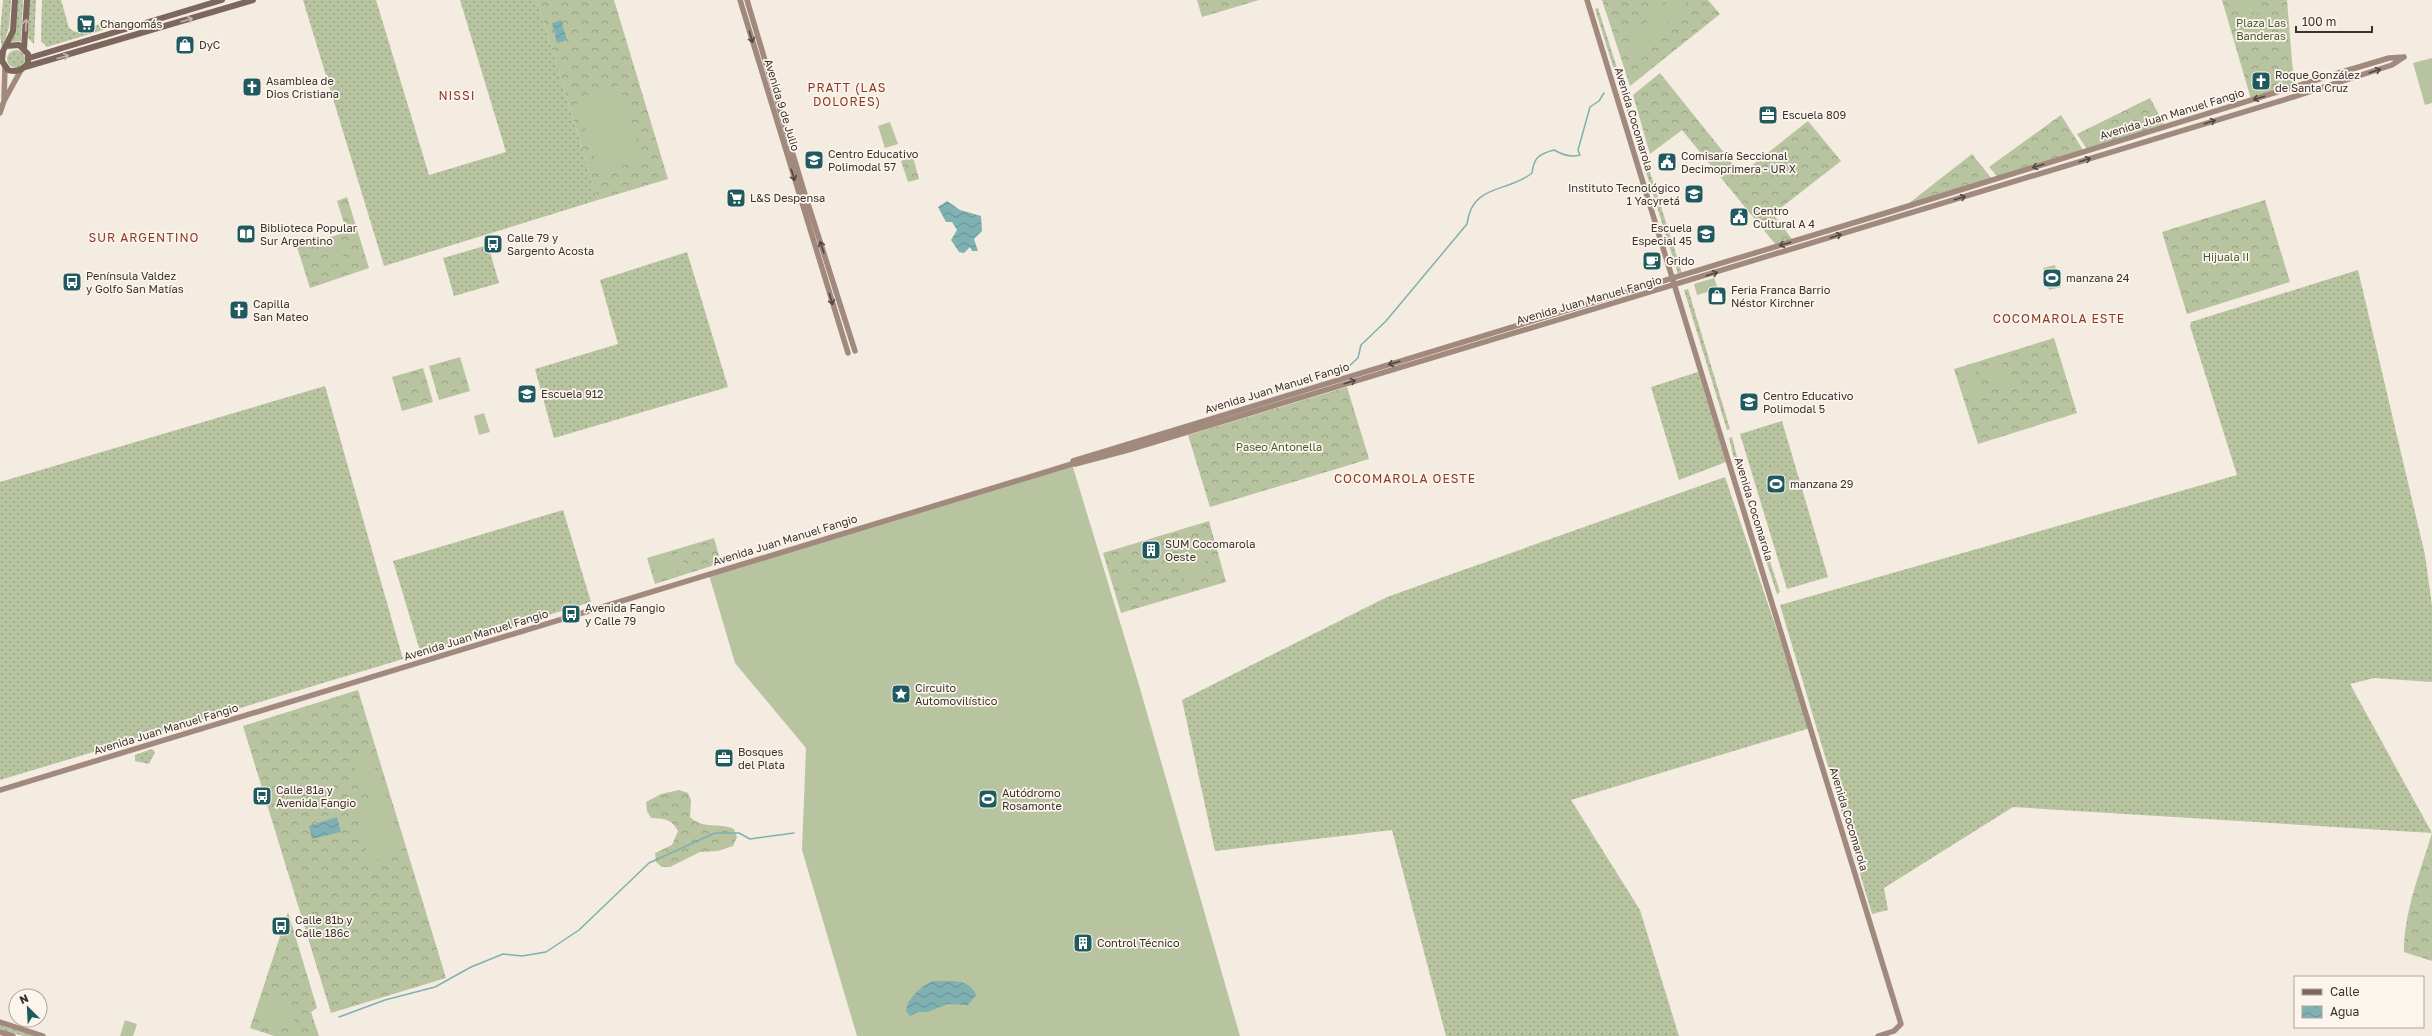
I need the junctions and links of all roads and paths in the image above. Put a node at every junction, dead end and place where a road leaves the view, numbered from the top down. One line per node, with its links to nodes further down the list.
1 (15, 0): 8 (main road)
2 (27, 0): 9 (main road, one-way to 2)
3 (222, 0): 10 (main road)
4 (253, 0): 12 (main road, one-way to 4)
5 (740, 0): 18 (main road, Avenida 9 de Julio, one-way to 18)
6 (747, 0): 17 (main road, Avenida 9 de Julio, one-way to 6)
7 (1587, 0): 15 (main road, Avenida Cocomarola)
8 (6, 46): 9 (main road); 11 (main road)
9 (24, 49): 10 (main road)
10 (28, 58): 12 (main road)
11 (5, 67): 12 (main road); 13 (main road)
12 (23, 69): 13 (main road)
13 (4, 101): 14 (main road)
14 (0, 113)
15 (1672, 279): 16 (main road, Avenida Cocomarola); 16 (main road, Avenida Juan Manuel Fangio, one-way to 15); 19 (main road, Avenida Juan Manuel Fangio, one-way to 19)
16 (1674, 285): 19 (main road, Avenida Juan Manuel Fangio, one-way to 16); 25 (main road, Avenida Cocomarola)
17 (855, 351)
18 (848, 353)
19 (1259, 407): 20 (main road, Avenida Juan Manuel Fangio)
20 (0, 790)
21 (0, 1022): 24 (main road)
22 (0, 1032): 23 (main road)
23 (13, 1036)
24 (43, 1036)
25 (1878, 1036)

